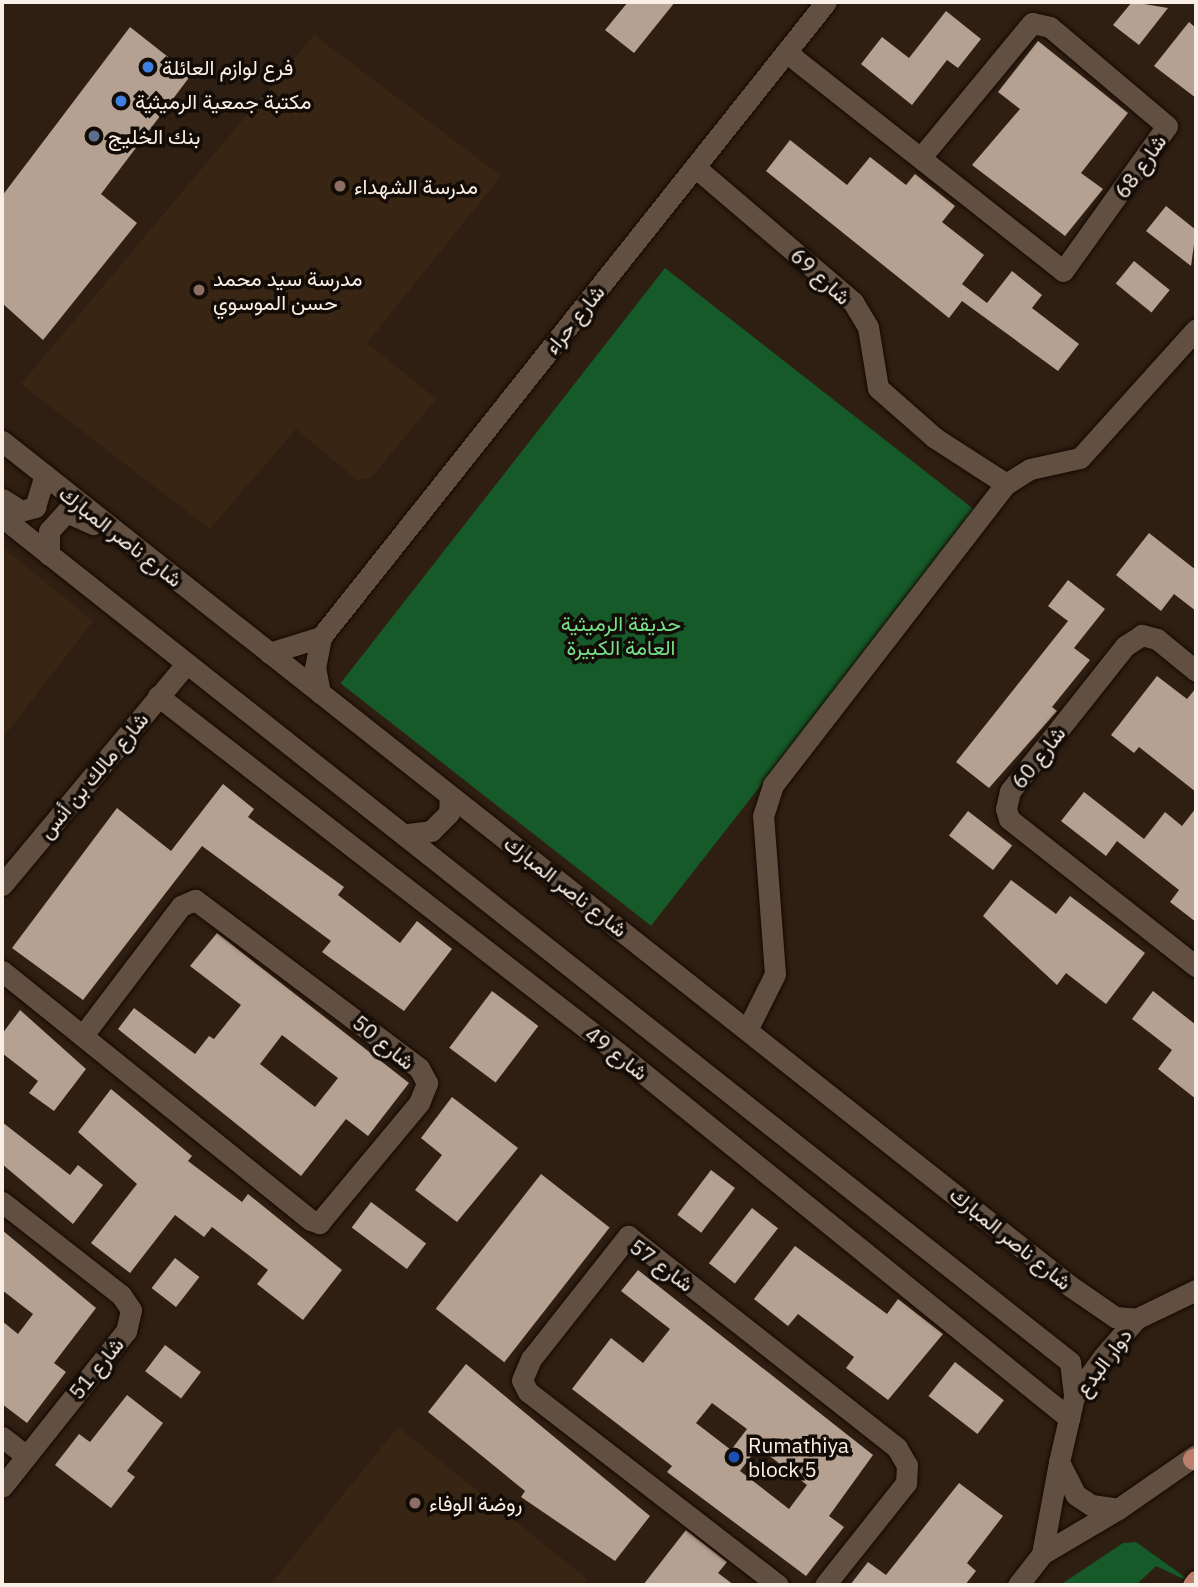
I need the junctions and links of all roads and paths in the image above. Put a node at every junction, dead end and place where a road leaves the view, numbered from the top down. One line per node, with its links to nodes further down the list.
1 (827, 2): 2 (street, شارع حراء)
2 (786, 52): 3 (street, شارع 68); 4 (street, شارع حراء)
3 (921, 157): 3 (street, شارع 68)
4 (695, 167): 8 (street, شارع 69); 13 (street, شارع حراء)
5 (1196, 329): 8 (street)
6 (2, 441): 7 (street, شارع ناصر المبارك)
7 (45, 475): 9 (street); 11 (street, شارع ناصر المبارك)
8 (1006, 484): 24 (street)
9 (2, 499)
10 (2, 517): 12 (street)
11 (126, 540): 12 (street); 14 (street, شارع ناصر المبارك)
12 (49, 555): 15 (street)
13 (321, 637): 14 (street); 17 (street, شارع حراء)
14 (269, 653): 17 (street, شارع ناصر المبارك)
15 (185, 664): 18 (street, شارع مالك بن أنس); 20 (street)
16 (1196, 671): 22 (street, شارع 60)
17 (320, 693): 19 (street, شارع ناصر المبارك)
18 (158, 696): 21 (street, شارع مالك بن أنس); 30 (street, شارع 49)
19 (450, 796): 20 (street); 24 (street, شارع ناصر المبارك)
20 (408, 834): 29 (street)
21 (2, 886)
22 (1196, 966)
23 (2, 971): 25 (street, شارع 50)
24 (748, 1028): 28 (street, شارع ناصر المبارك)
25 (83, 1035): 25 (street, شارع 50)
26 (2, 1202): 32 (street, شارع 51)
27 (1193, 1290): 28 (street, دوار البدع)
28 (1136, 1318): 29 (street, دوار البدع)
29 (1074, 1397): 30 (street, دوار البدع)
30 (1069, 1418): 34 (street, دوار البدع)
31 (2, 1437): 32 (street)
32 (26, 1456): 35 (street, شارع 51)
33 (1195, 1457): 36 (street)
34 (1059, 1462): 36 (street); 37 (street, دوار البدع)
35 (2, 1487)
36 (1118, 1509): 37 (street)
37 (1042, 1554): 40 (street)
38 (778, 1585): 39 (street, شارع 57)
39 (825, 1585)
40 (1018, 1585)

